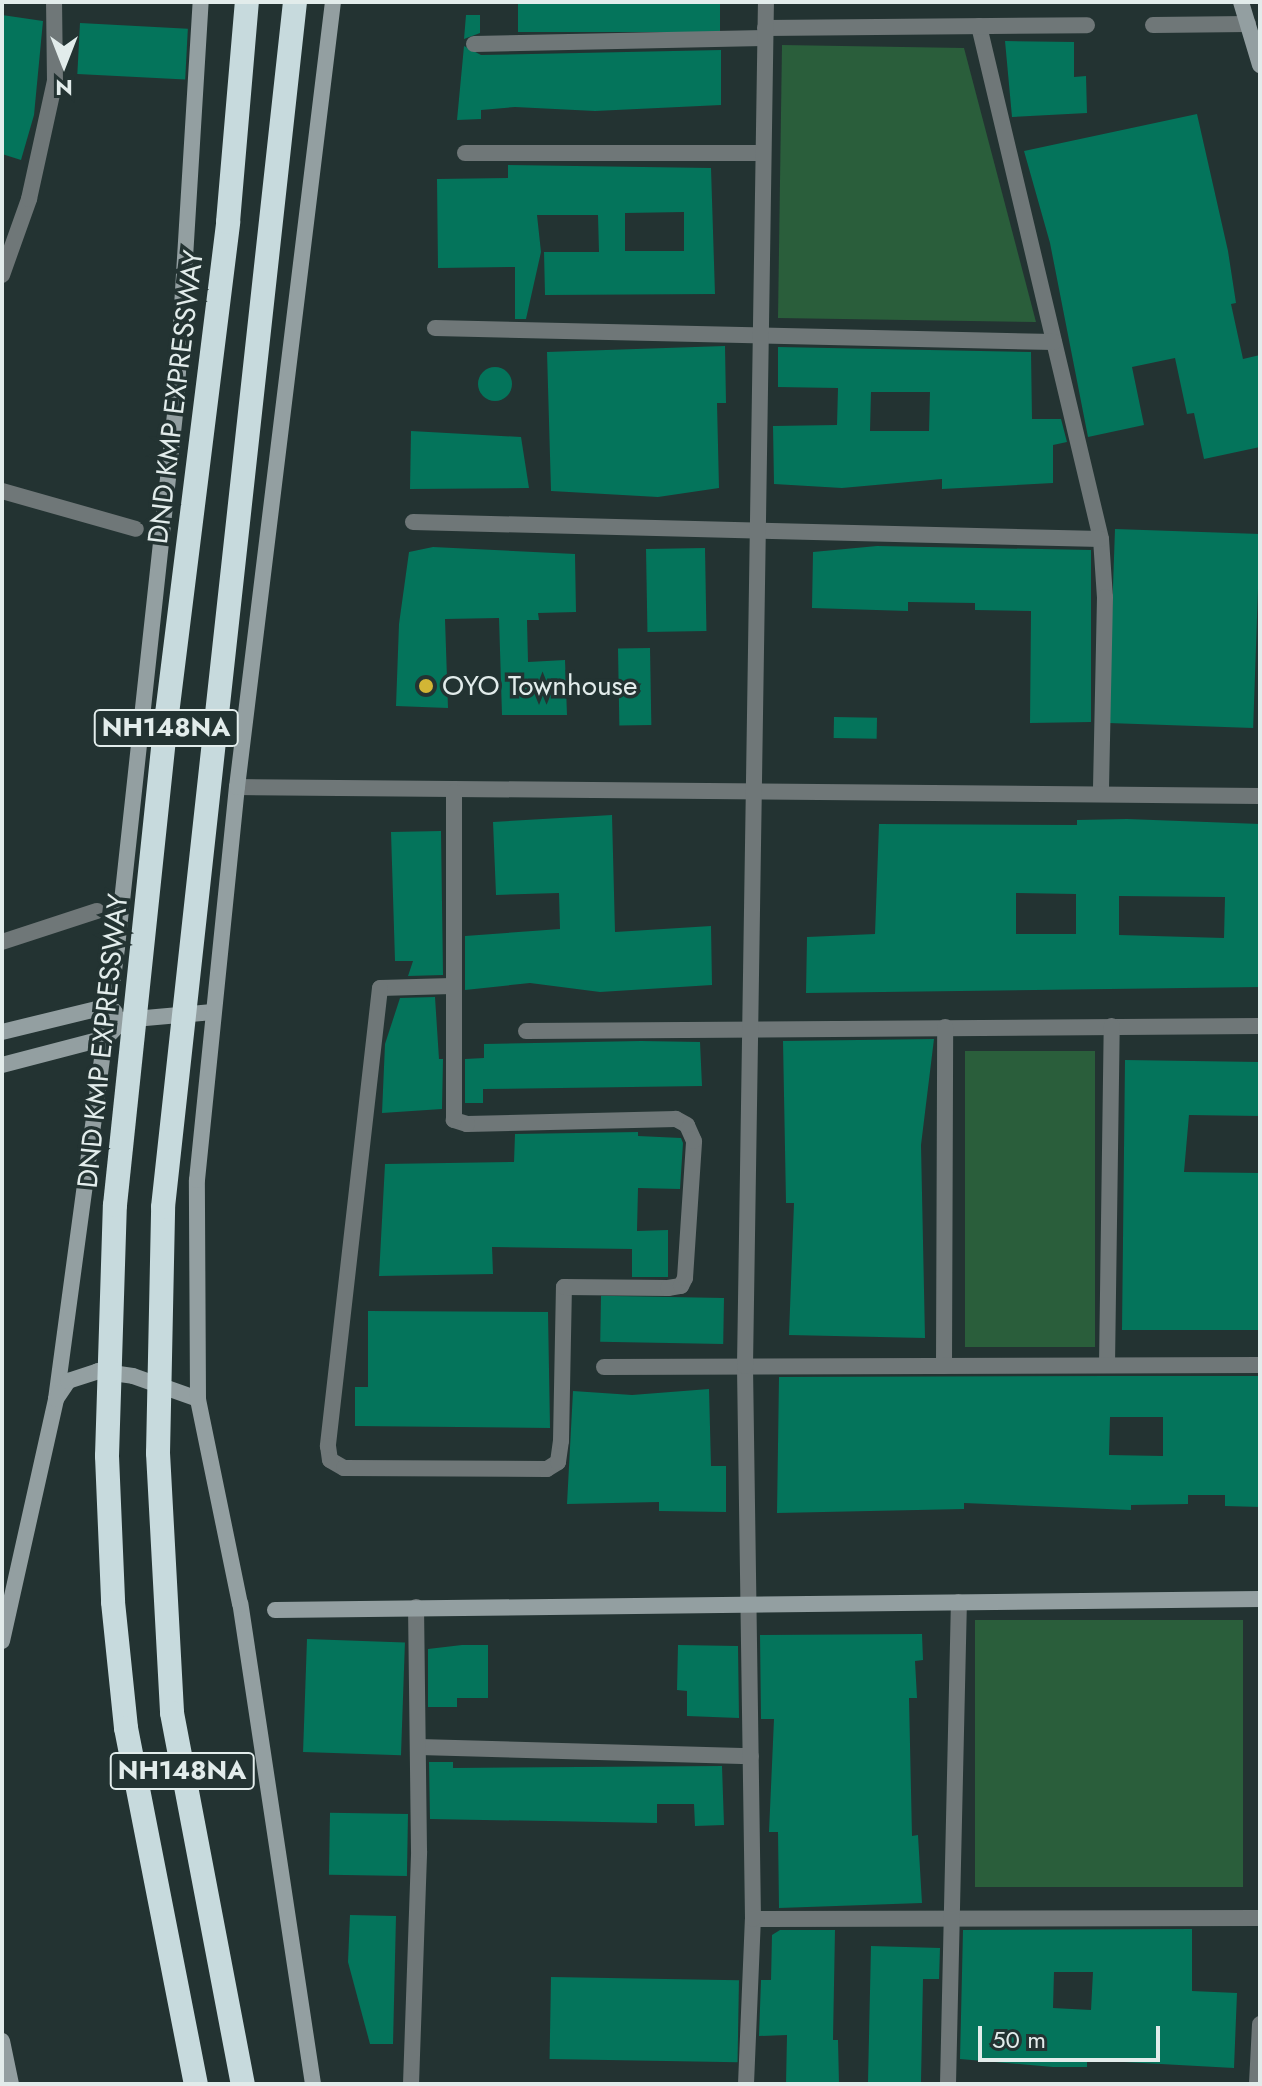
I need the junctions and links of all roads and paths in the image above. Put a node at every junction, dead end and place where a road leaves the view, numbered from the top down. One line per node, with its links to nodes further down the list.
1 (54, 2): 17 (street)
2 (201, 2): 34 (street)
3 (247, 2): 66 (highway, DND KMP EXPRESSWAY / NH148NA, bridge)
4 (295, 2): 67 (highway, NH148NA, bridge)
5 (333, 2): 26 (street)
6 (766, 2): 12 (street)
7 (1241, 2): 8 (street)
8 (1248, 24): 10 (street); 14 (street)
9 (1087, 25): 11 (street)
10 (1153, 25)
11 (979, 26): 12 (street); 20 (street)
12 (765, 33): 13 (street); 16 (street)
13 (474, 44)
14 (1260, 65)
15 (465, 153): 16 (street)
16 (763, 153): 19 (street)
17 (2, 275)
18 (435, 328): 19 (street)
19 (761, 336): 20 (street); 24 (street)
20 (1054, 342): 25 (street)
21 (2, 491): 23 (street)
22 (413, 522): 24 (street)
23 (136, 529)
24 (758, 529): 25 (street); 27 (street)
25 (1101, 539): 29 (street)
26 (237, 787): 28 (street); 35 (street)
27 (754, 791): 28 (street); 29 (street); 39 (street)
28 (454, 792): 33 (street)
29 (1101, 794): 30 (street)
30 (1260, 796)
31 (97, 911): 32 (street)
32 (2, 942)
33 (452, 986): 33 (street)
34 (109, 1006): 36 (street); 42 (street); 43 (street)
35 (213, 1012): 36 (street); 51 (street)
36 (123, 1020): 43 (street)
37 (1112, 1026): 38 (street); 40 (street); 45 (street)
38 (1260, 1026)
39 (750, 1027): 40 (street); 41 (street); 47 (street)
40 (945, 1027): 48 (street)
41 (526, 1031)
42 (2, 1032)
43 (106, 1038): 44 (street); 50 (street)
44 (2, 1065)
45 (1107, 1365): 46 (street); 48 (street)
46 (1260, 1365)
47 (745, 1366): 48 (street); 49 (street); 53 (street)
48 (944, 1366)
49 (604, 1367)
50 (56, 1399): 51 (street); 57 (street)
51 (198, 1399): 68 (street)
52 (1260, 1599): 54 (street)
53 (749, 1602): 54 (street); 55 (street); 59 (street)
54 (959, 1602): 60 (street)
55 (416, 1607): 56 (street); 58 (street)
56 (275, 1610)
57 (2, 1641)
58 (419, 1747): 59 (street); 69 (street)
59 (751, 1756): 62 (street)
60 (949, 1918): 61 (street); 62 (street); 71 (street)
61 (1260, 1918)
62 (753, 1919): 70 (street)
63 (1260, 2024): 72 (street)
64 (2, 2041): 65 (street)
65 (11, 2084)
66 (196, 2084)
67 (243, 2084)
68 (313, 2084)
69 (411, 2084)
70 (746, 2084)
71 (948, 2084)
72 (1257, 2084)

